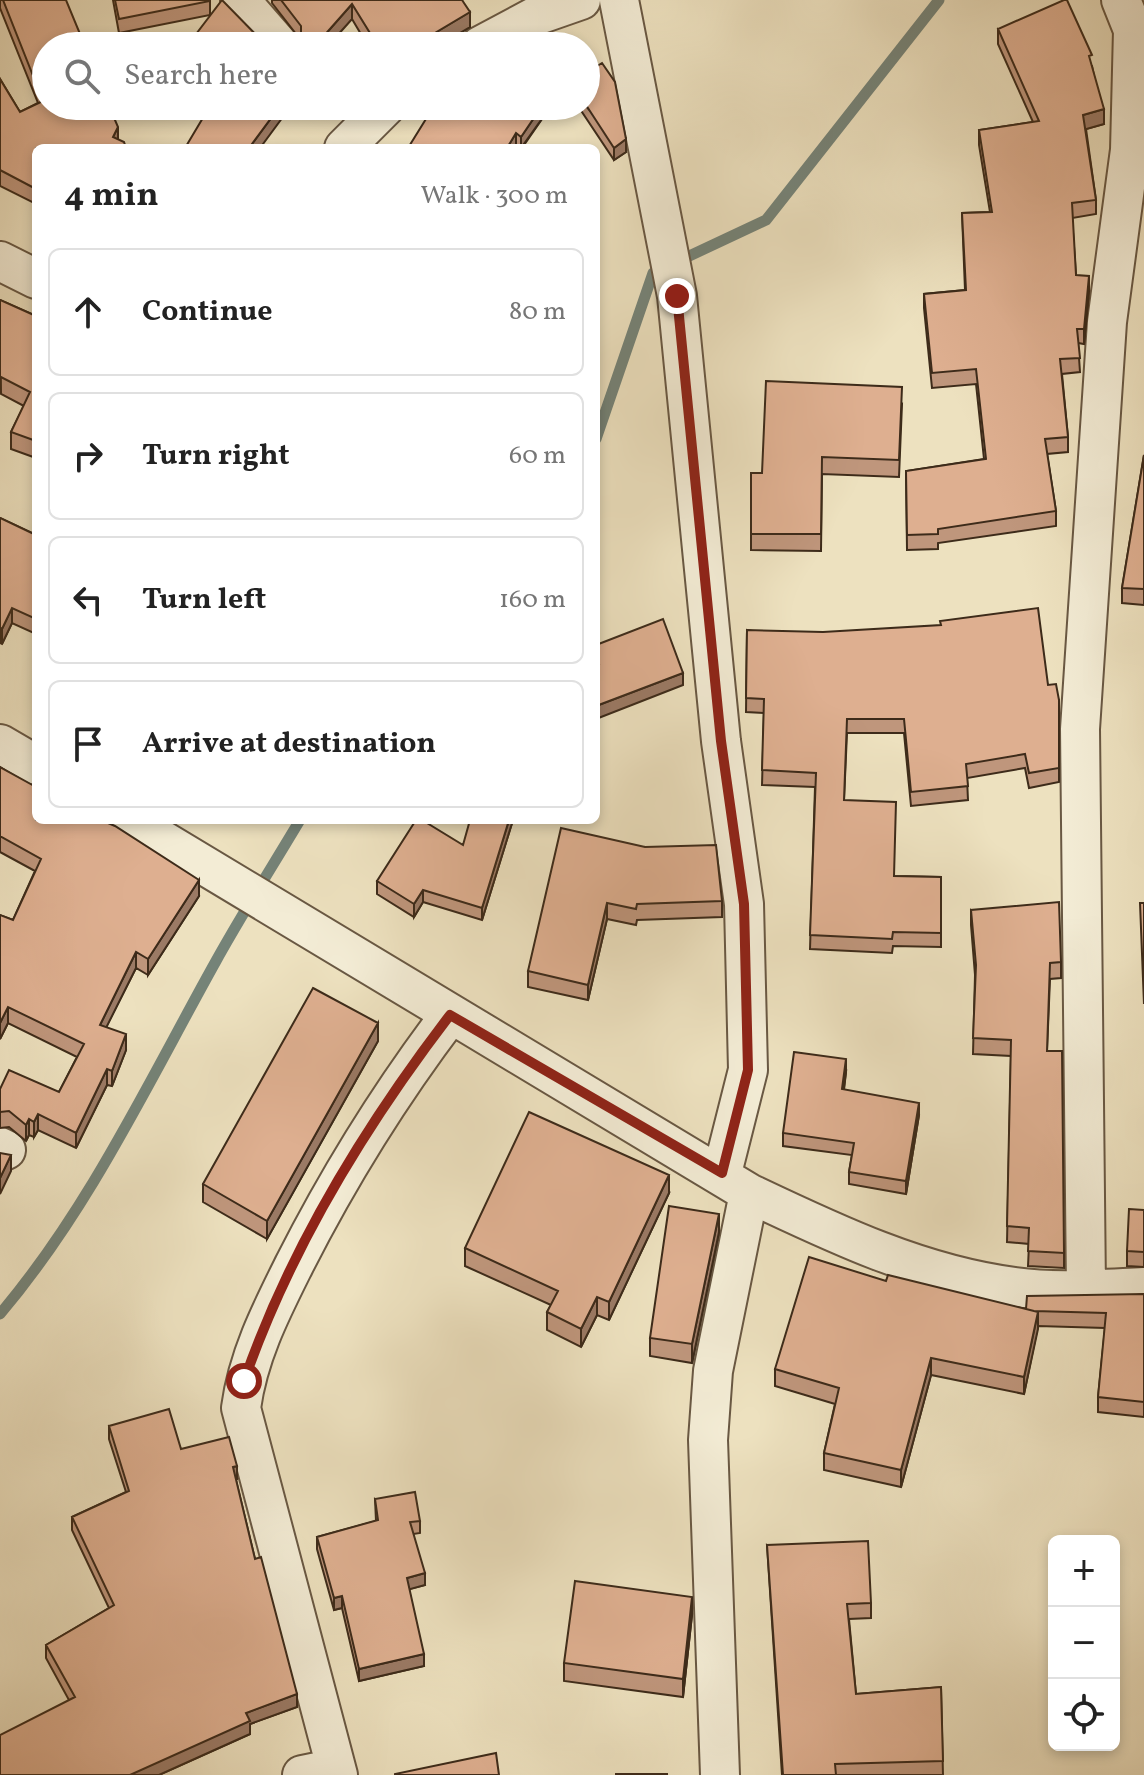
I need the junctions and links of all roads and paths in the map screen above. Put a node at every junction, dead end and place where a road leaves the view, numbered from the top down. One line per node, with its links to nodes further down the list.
1 (240, 0): 5 (street)
2 (581, 0): 6 (street)
3 (619, 0): 15 (street)
4 (1121, 0): 17 (street)
5 (268, 32)
6 (506, 32)
7 (366, 120): 8 (street)
8 (347, 144)
9 (0, 261): 10 (street)
10 (32, 277)
11 (0, 744): 12 (street)
12 (32, 763)
13 (136, 824): 14 (street)
14 (450, 1015): 15 (street); 18 (street)
15 (736, 1183): 17 (street); 19 (street)
16 (1144, 1287): 17 (street)
17 (1086, 1289)
18 (325, 1773)
19 (720, 1775)

